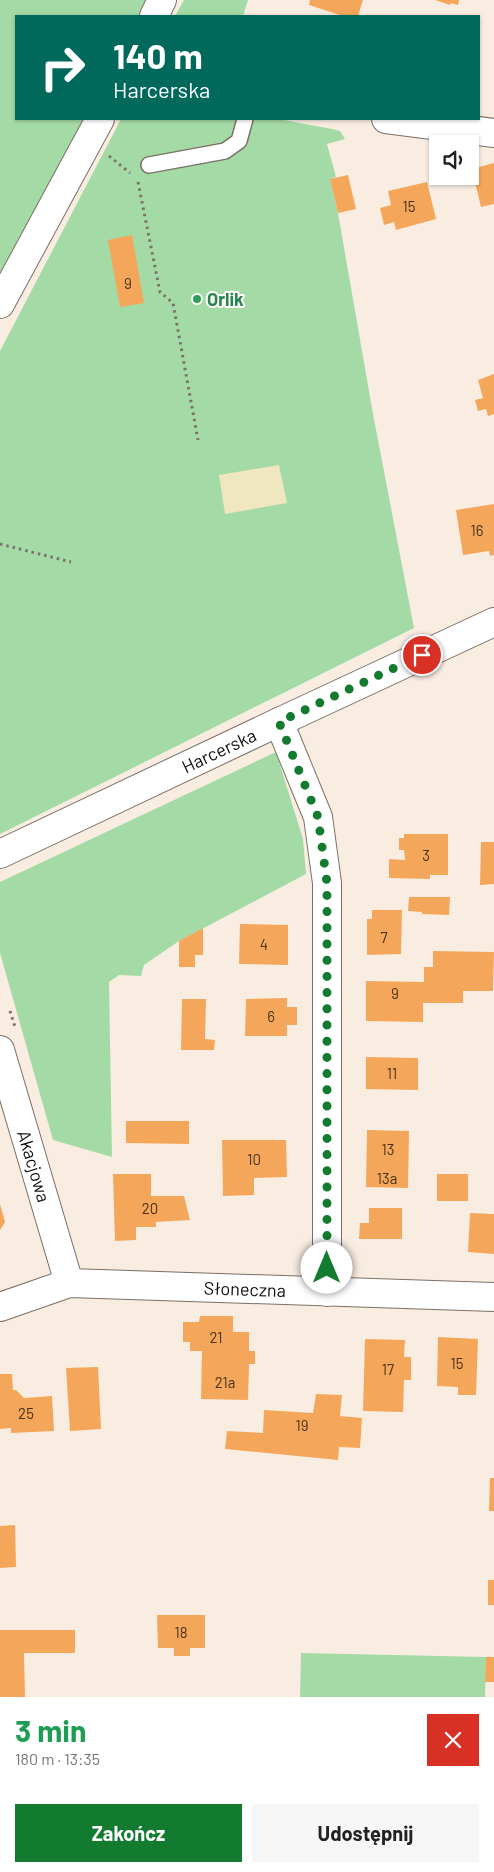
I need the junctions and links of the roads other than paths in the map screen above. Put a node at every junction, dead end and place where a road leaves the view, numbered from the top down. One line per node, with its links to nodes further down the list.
1 (162, 0): 2 (street)
2 (154, 15)
3 (99, 120): 8 (street)
4 (245, 120): 7 (lane)
5 (394, 120): 6 (street)
6 (494, 133)
7 (149, 165)
8 (0, 304)
9 (494, 622): 10 (street, Harcerska)
10 (279, 722): 11 (street, Harcerska); 14 (street)
11 (0, 854)
12 (8, 1040): 13 (street, Akacjowa)
13 (69, 1283): 14 (street, Słoneczna); 16 (street, Słoneczna)
14 (327, 1292): 15 (street, Słoneczna)
15 (494, 1297)
16 (0, 1307)

